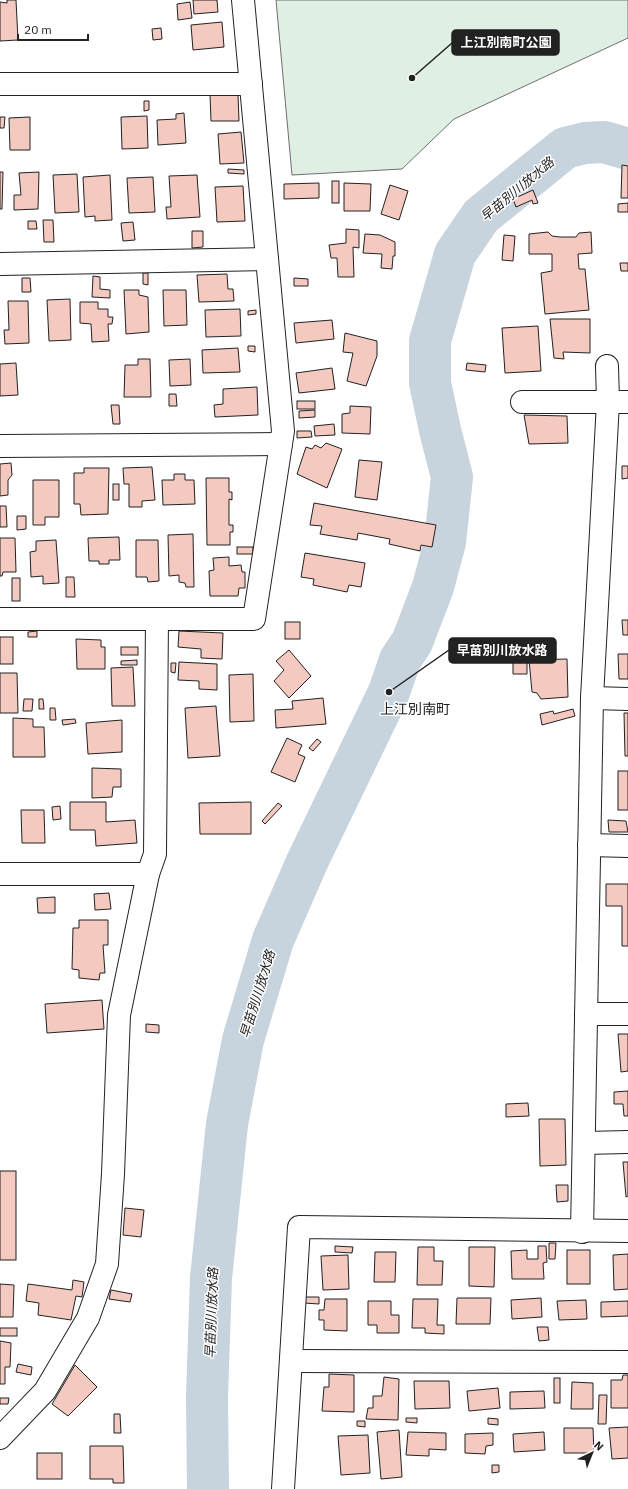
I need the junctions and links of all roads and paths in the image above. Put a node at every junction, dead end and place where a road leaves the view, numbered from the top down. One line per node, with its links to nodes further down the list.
1 (243, 0): 3 (street)
2 (0, 84): 3 (street)
3 (251, 84): 4 (street)
4 (267, 259): 5 (street); 9 (street)
5 (0, 264)
6 (607, 366): 8 (street)
7 (522, 402): 8 (street)
8 (618, 402): 13 (street)
9 (281, 444): 10 (street); 12 (street)
10 (0, 446)
11 (0, 619): 12 (street)
12 (157, 619): 18 (street)
13 (592, 698): 14 (street); 15 (street)
14 (628, 698)
15 (589, 845): 16 (street); 19 (street)
16 (628, 846)
17 (0, 874): 18 (street)
18 (148, 874): 27 (street)
19 (586, 1014): 20 (street); 22 (street)
20 (628, 1014)
21 (628, 1142): 22 (street)
22 (584, 1143): 24 (street)
23 (628, 1231): 24 (street)
24 (582, 1232): 25 (street)
25 (290, 1362): 26 (street); 28 (street)
26 (628, 1362)
27 (0, 1438)
28 (283, 1489)

